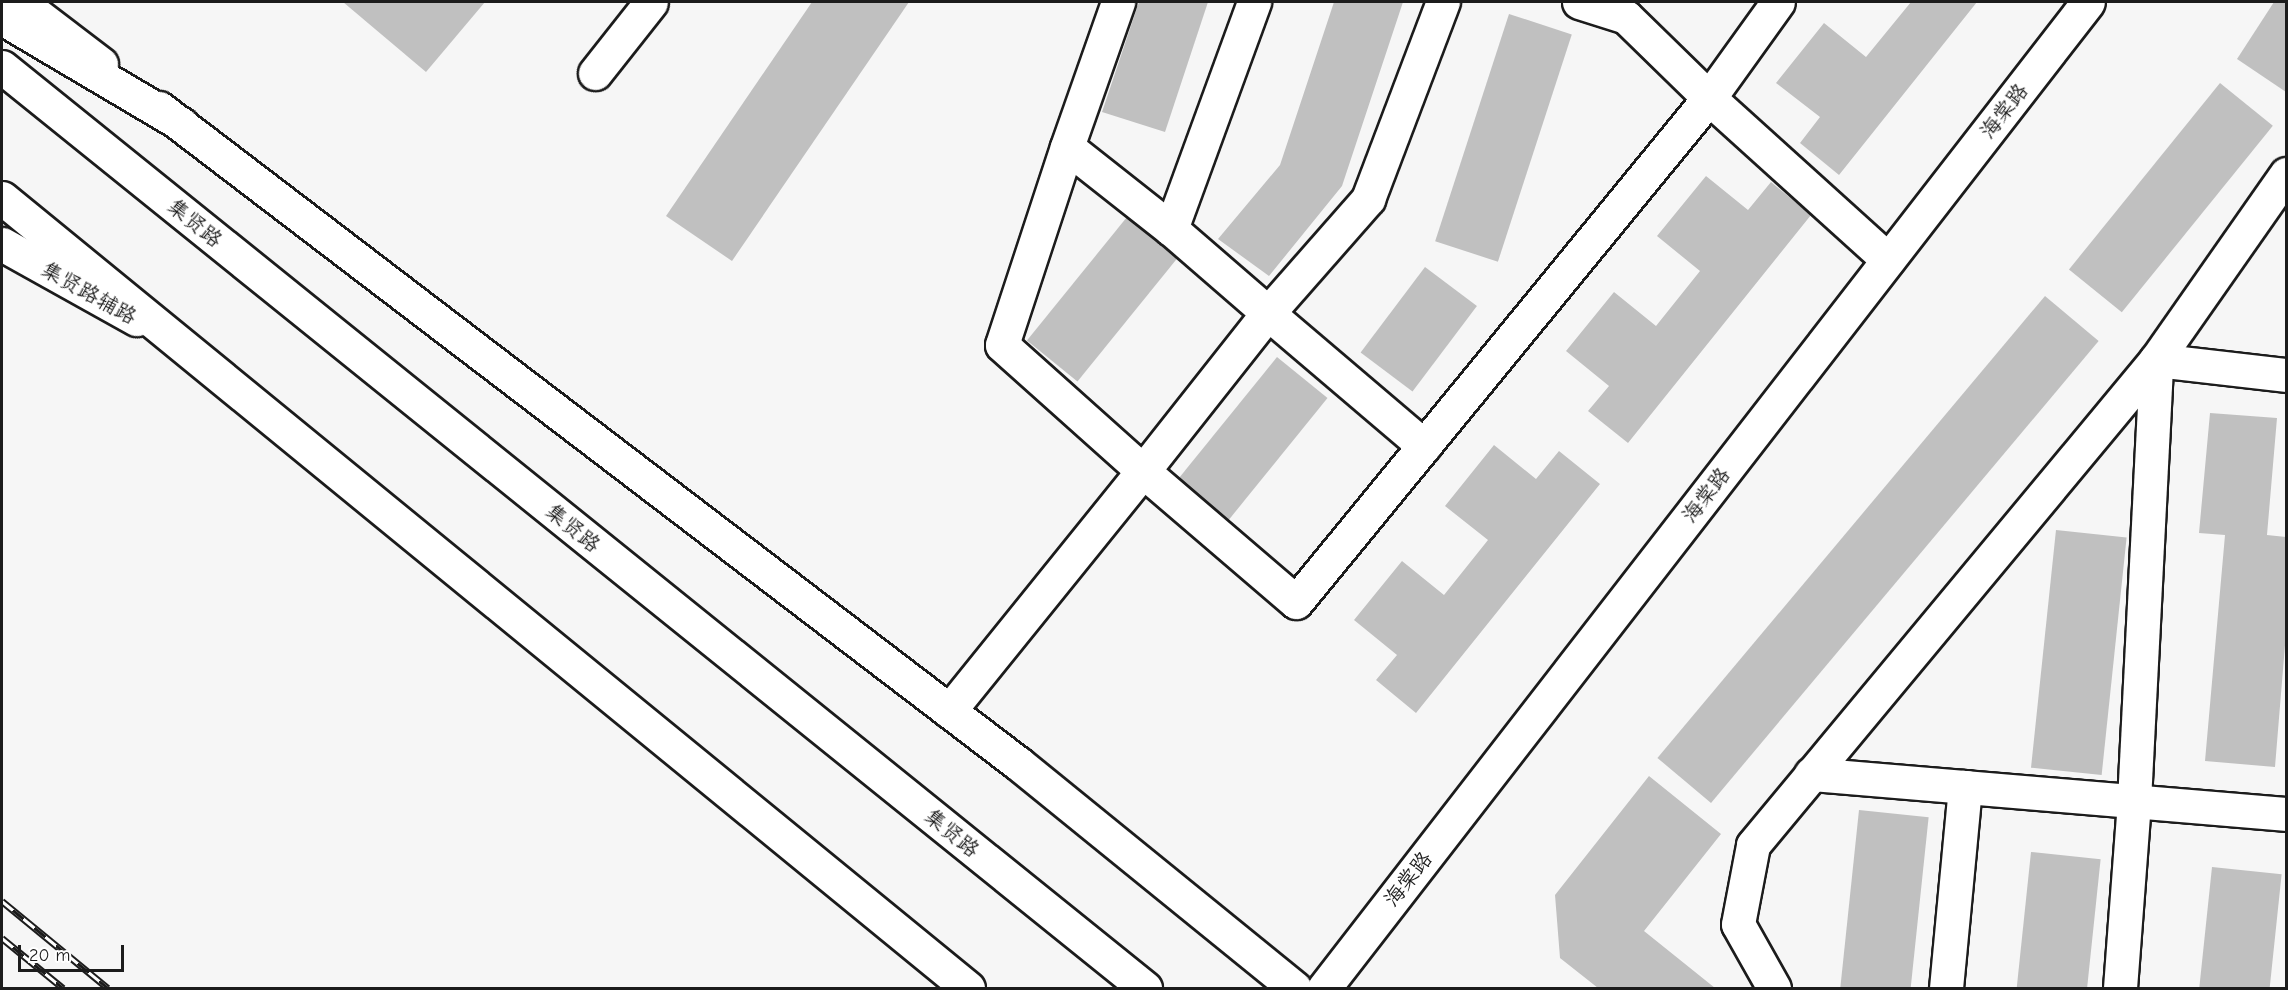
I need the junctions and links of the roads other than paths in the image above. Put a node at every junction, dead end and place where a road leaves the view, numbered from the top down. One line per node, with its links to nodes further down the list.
1 (20, 2): 13 (main road)
2 (651, 2): 11 (main road)
3 (1118, 2): 14 (main road)
4 (1254, 2): 17 (main road)
5 (1443, 2): 20 (main road)
6 (1579, 2): 12 (main road)
7 (1778, 2): 12 (main road)
8 (2088, 2): 19 (main road, 海棠路)
9 (2, 18): 13 (main road)
10 (2, 67): 32 (main road, 集贤路)
11 (595, 73)
12 (1709, 98): 19 (main road); 24 (main road)
13 (181, 124): 26 (main road)
14 (1067, 147): 17 (main road); 25 (main road)
15 (2286, 174): 22 (main road)
16 (2, 198): 21 (main road)
17 (1171, 229): 20 (main road)
18 (2, 244): 21 (main road, 集贤路辅路)
19 (1888, 260): 34 (main road, 海棠路)
20 (1268, 313): 24 (main road); 25 (main road)
21 (177, 341): 31 (main road)
22 (2156, 360): 23 (main road); 27 (main road); 29 (main road)
23 (2286, 375)
24 (1424, 446): 25 (main road)
25 (1143, 471): 26 (main road)
26 (950, 711): 33 (main road)
27 (1811, 774): 28 (main road); 35 (main road)
28 (1965, 787): 29 (main road); 36 (main road)
29 (2134, 801): 30 (main road); 37 (main road)
30 (2286, 814)
31 (968, 988)
32 (1145, 988)
33 (1295, 988)
34 (1323, 988)
35 (1774, 988)
36 (1946, 988)
37 (2120, 988)

